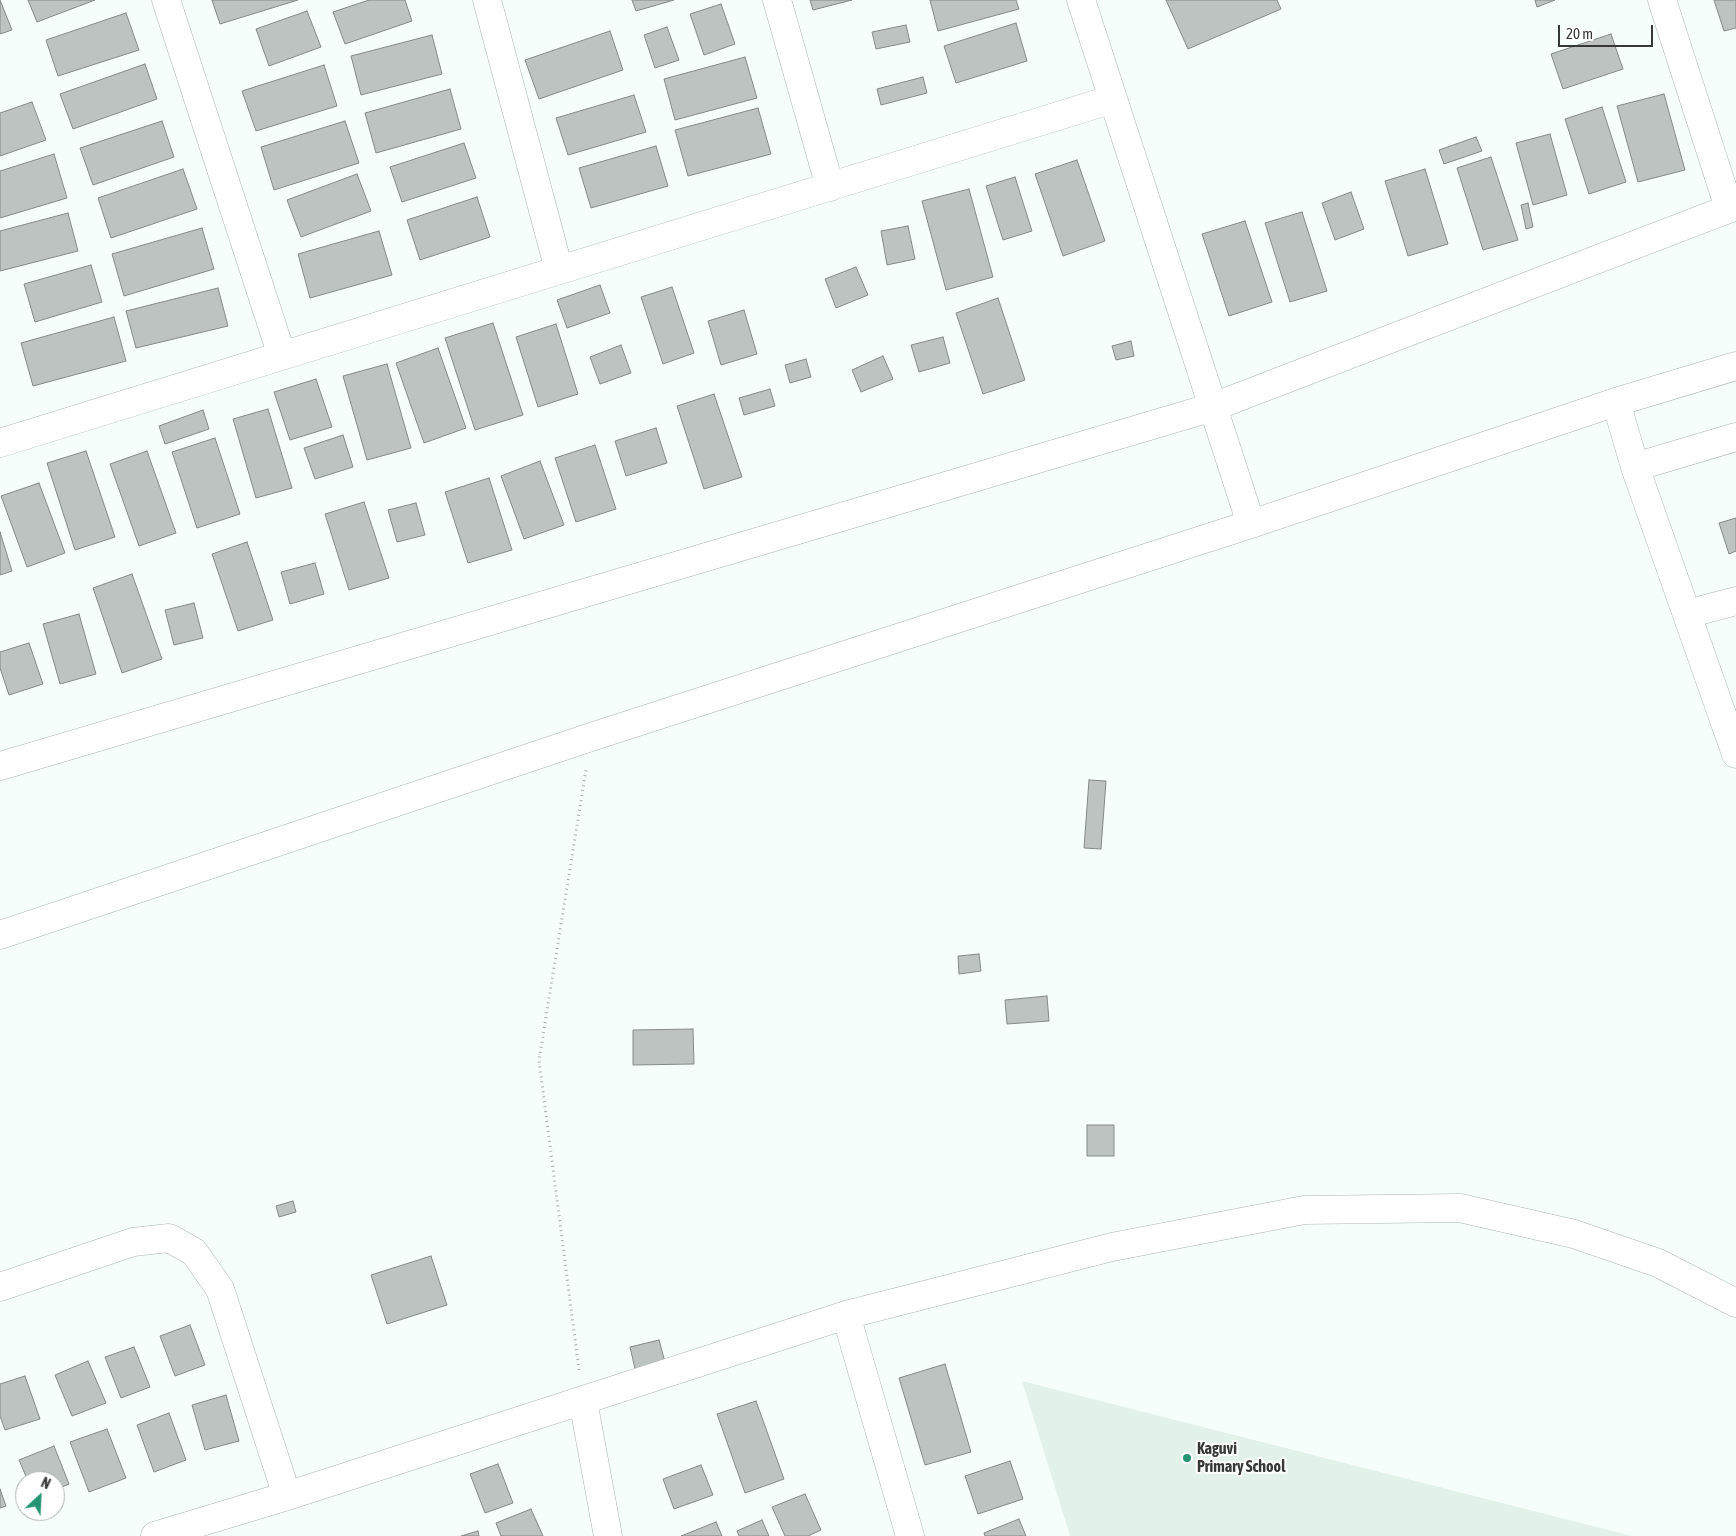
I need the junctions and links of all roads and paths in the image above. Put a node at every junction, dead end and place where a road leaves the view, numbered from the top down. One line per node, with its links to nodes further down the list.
1 (166, 0): 10 (street)
2 (487, 0): 9 (street)
3 (777, 0): 7 (street)
4 (1081, 0): 6 (street)
5 (1662, 0): 8 (street)
6 (1113, 99): 7 (street); 13 (street)
7 (830, 187): 9 (street)
8 (1733, 207): 13 (street)
9 (560, 270): 10 (street)
10 (282, 356): 15 (street)
11 (1736, 366): 12 (street)
12 (1616, 402): 16 (street); 17 (street)
13 (1213, 407): 17 (street); 22 (street)
14 (1736, 436): 16 (street)
15 (1, 441)
16 (1635, 467): 19 (street)
17 (1251, 524): 20 (street)
18 (1736, 601): 19 (street)
19 (1687, 614): 21 (street)
20 (591, 737): 23 (street); 27 (path)
21 (1736, 754)
22 (0, 766)
23 (0, 935)
24 (0, 1287): 28 (street)
25 (1736, 1303): 26 (street)
26 (846, 1315): 27 (street); 31 (street)
27 (583, 1401): 28 (street); 30 (street)
28 (287, 1496): 29 (street)
29 (155, 1536)
30 (608, 1536)
31 (910, 1536)

